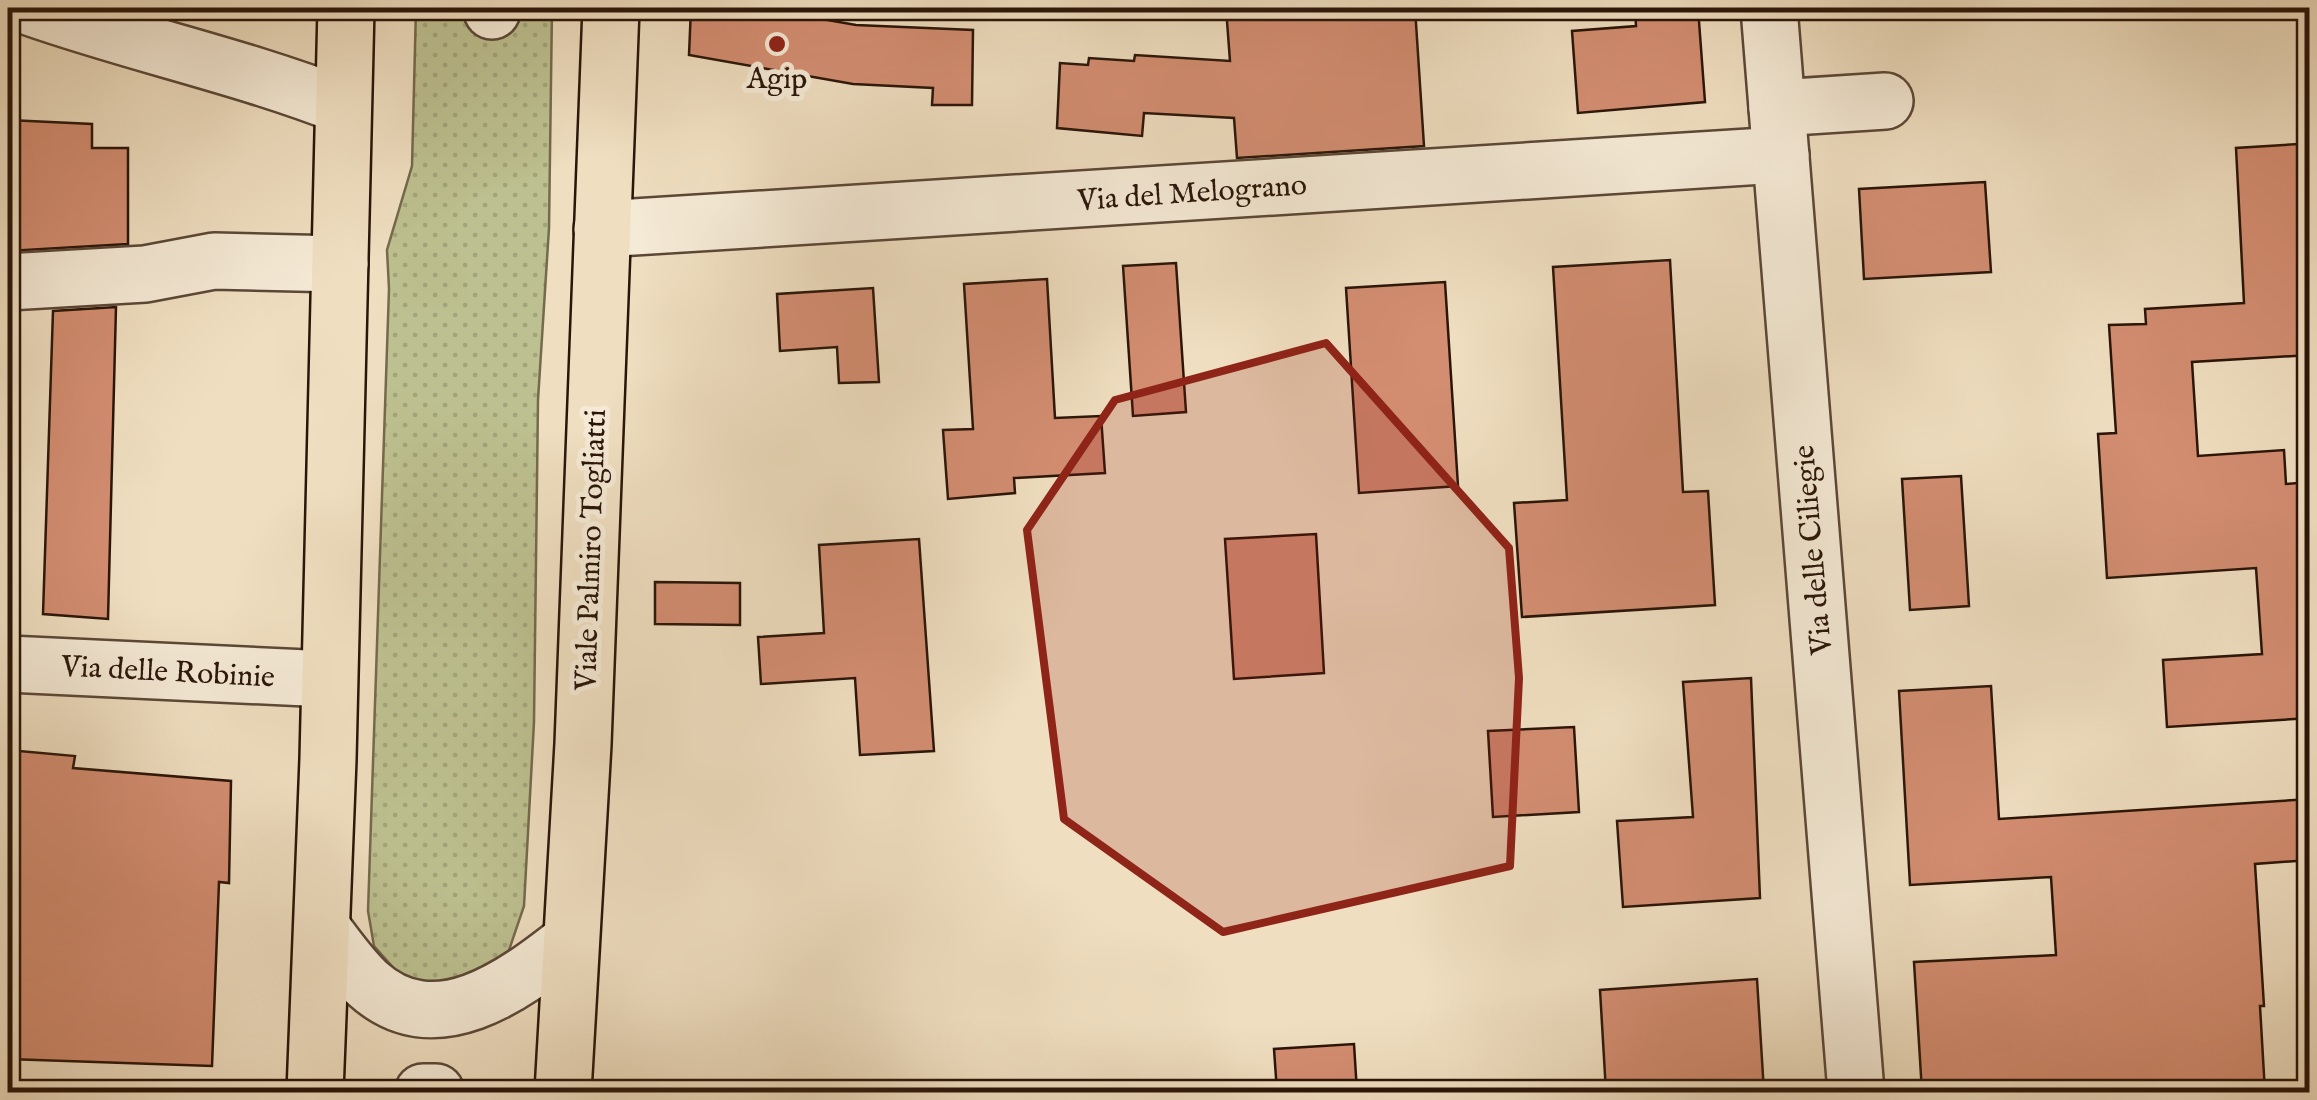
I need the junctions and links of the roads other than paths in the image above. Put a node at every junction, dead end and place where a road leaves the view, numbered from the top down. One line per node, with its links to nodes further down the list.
1 (32, 8): 6 (street)
2 (346, 8): 6 (main road)
3 (611, 8): 8 (main road, Viale Palmiro Togliatti)
4 (1769, 8): 7 (street, Via delle Ciliegie)
5 (1885, 100): 7 (street, Via del Melograno)
6 (343, 106): 9 (main road)
7 (1779, 132): 8 (street, Via del Melograno); 19 (street, Via delle Ciliegie)
8 (602, 229): 14 (main road, Viale Palmiro Togliatti)
9 (340, 264): 10 (street); 12 (main road)
10 (8, 282)
11 (8, 664): 12 (street, Via delle Robinie)
12 (328, 679): 13 (main road)
13 (322, 928): 14 (street); 15 (main road)
14 (570, 941): 18 (main road, Viale Palmiro Togliatti)
15 (315, 1092)
16 (423, 1092): 17 (street)
17 (436, 1092)
18 (564, 1092)
19 (1856, 1092)

